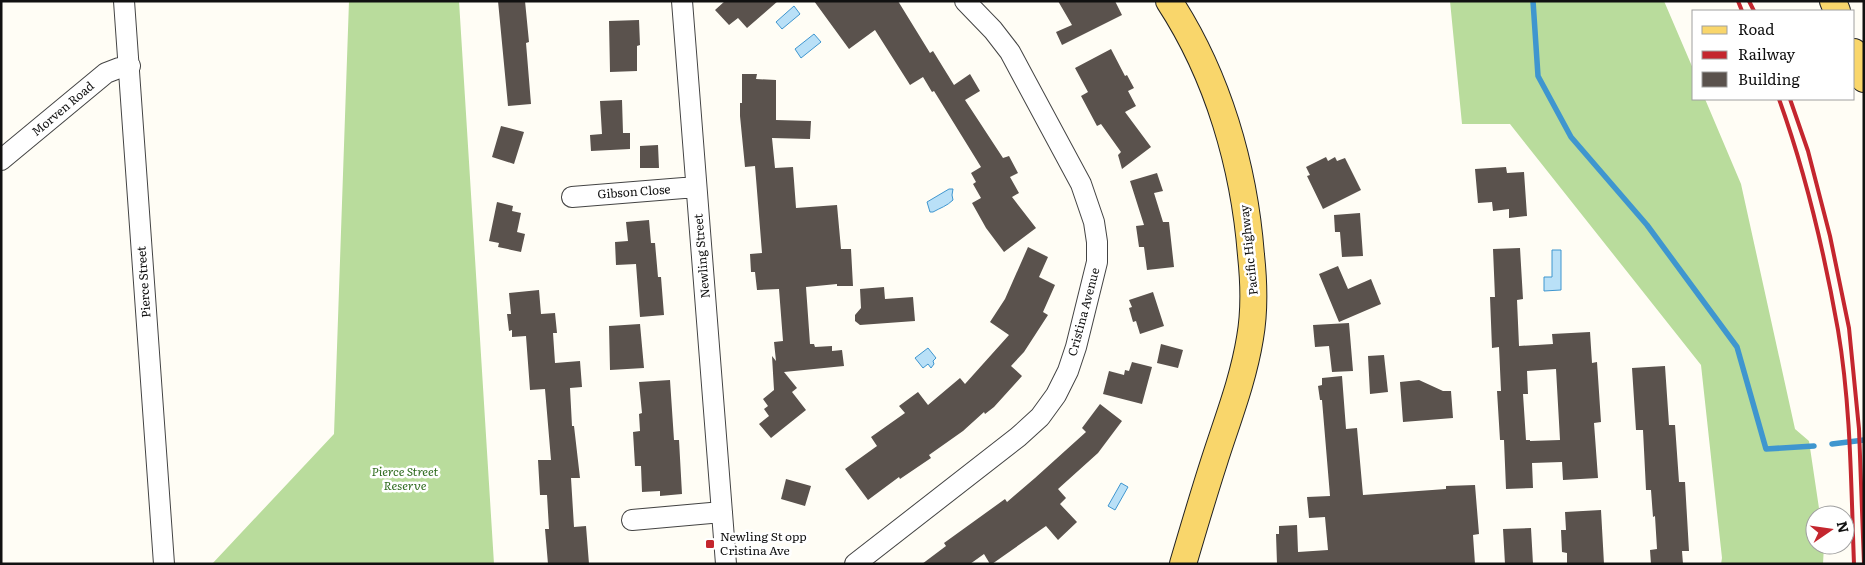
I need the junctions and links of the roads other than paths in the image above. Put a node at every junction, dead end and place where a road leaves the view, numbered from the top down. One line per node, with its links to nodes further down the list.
1 (124, 1): 6 (street, Pierce Street)
2 (682, 1): 9 (street, Newling Street)
3 (965, 1): 15 (street, Cristina Avenue)
4 (1169, 1): 16 (main road, Pacific Highway)
5 (1855, 55): 7 (main road)
6 (130, 66): 8 (street, Morven Road); 13 (street, Pierce Street)
7 (1864, 79)
8 (1, 160)
9 (696, 187): 10 (street, Gibson Close); 11 (street, Newling Street)
10 (572, 197)
11 (722, 512): 12 (street); 14 (street, Newling Street)
12 (632, 520)
13 (164, 564)
14 (726, 564)
15 (855, 564)
16 (1183, 564)

